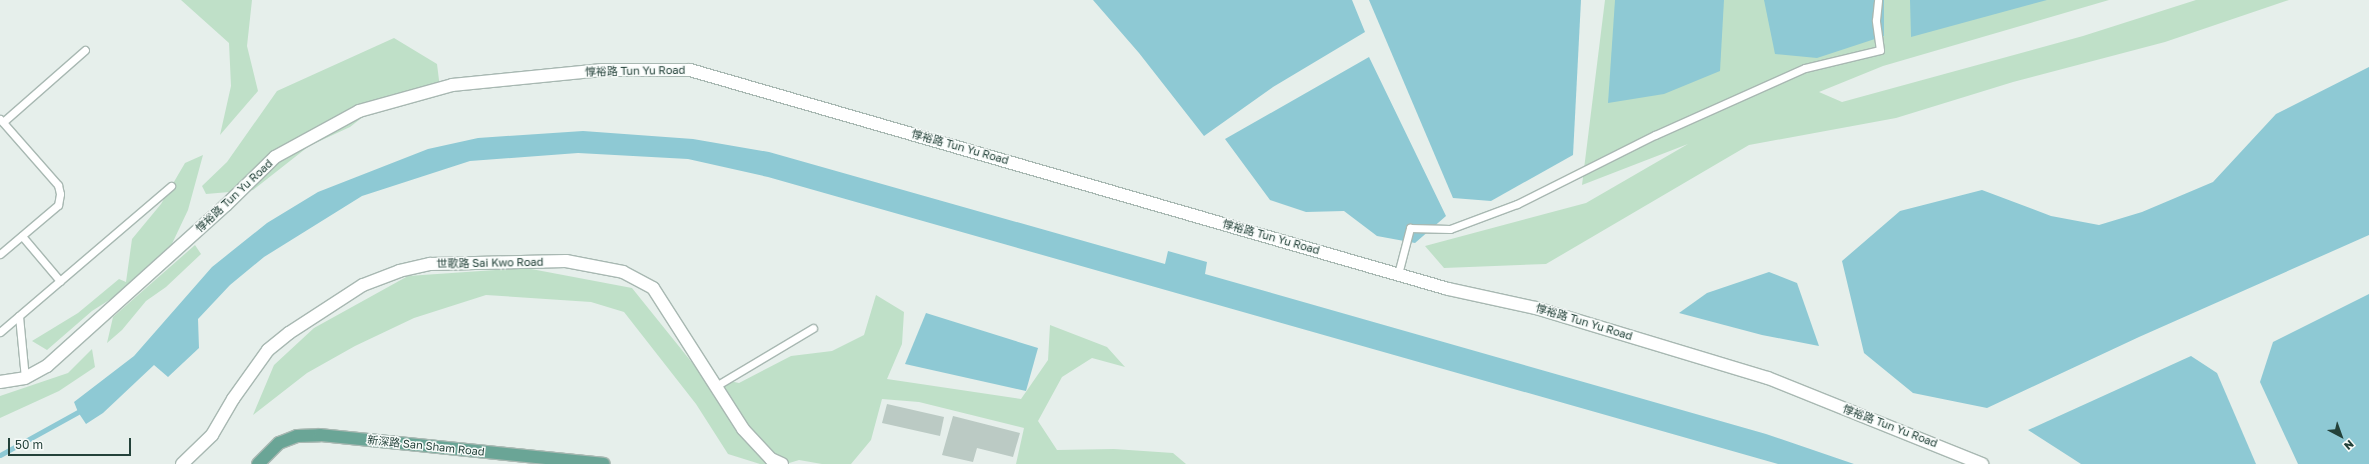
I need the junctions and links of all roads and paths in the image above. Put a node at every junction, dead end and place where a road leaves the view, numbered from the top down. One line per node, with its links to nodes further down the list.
1 (1878, 0): 7 (lane)
2 (85, 50): 3 (lane)
3 (1, 121): 5 (lane)
4 (171, 186): 8 (lane)
5 (22, 236): 6 (lane); 8 (lane)
6 (0, 254)
7 (1398, 274): 12 (street, 惇裕路 Tun Yu Road); 19 (street, 惇裕路 Tun Yu Road)
8 (60, 281): 9 (lane)
9 (19, 316): 11 (lane); 12 (lane)
10 (813, 328): 14 (lane)
11 (0, 332)
12 (25, 378): 13 (street, 惇裕路 Tun Yu Road)
13 (0, 382)
14 (716, 386): 15 (street, 世歌路 Sai Kwo Road); 18 (street, 世歌路 Sai Kwo Road)
15 (182, 464)
16 (258, 464): 17 (main road, 新深路 San Sham Road)
17 (604, 464)
18 (782, 464)
19 (1982, 464)

